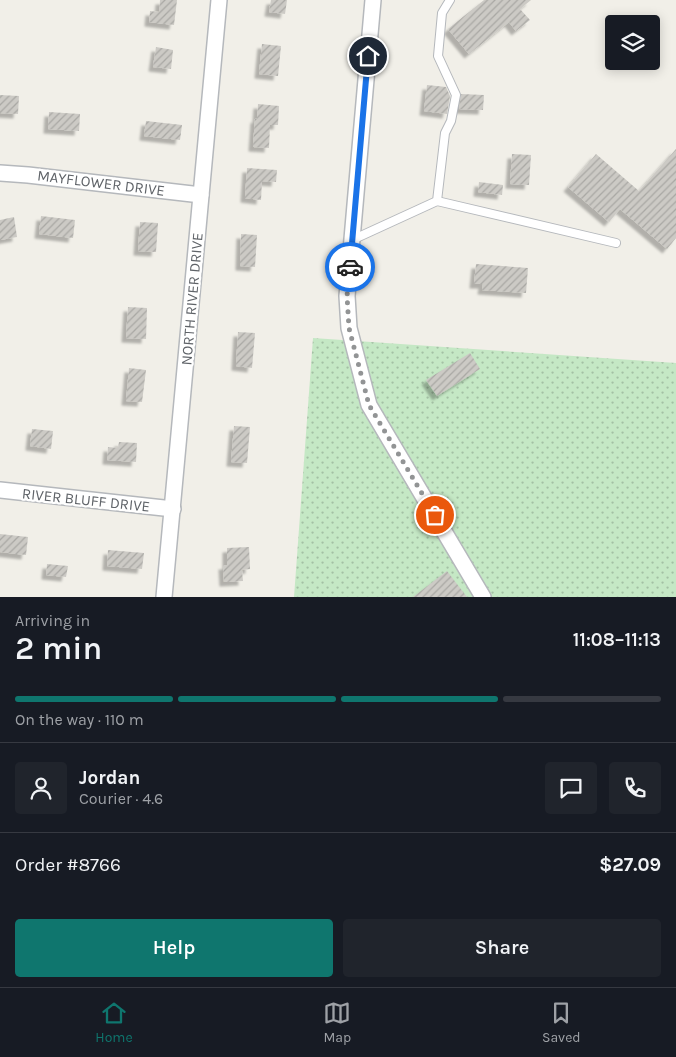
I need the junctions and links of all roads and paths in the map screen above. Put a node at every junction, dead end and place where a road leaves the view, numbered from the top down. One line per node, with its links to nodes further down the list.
1 (218, 0): 5 (street, NORTH RIVER DRIVE)
2 (373, 0): 7 (street)
3 (450, 0): 6 (lane)
4 (0, 174): 5 (street, MAYFLOWER DRIVE)
5 (201, 195): 10 (street, NORTH RIVER DRIVE)
6 (437, 202): 7 (lane); 8 (lane)
7 (352, 240): 12 (street)
8 (616, 243)
9 (0, 490): 10 (street, RIVER BLUFF DRIVE)
10 (173, 509): 11 (street, NORTH RIVER DRIVE)
11 (164, 597)
12 (483, 597)

